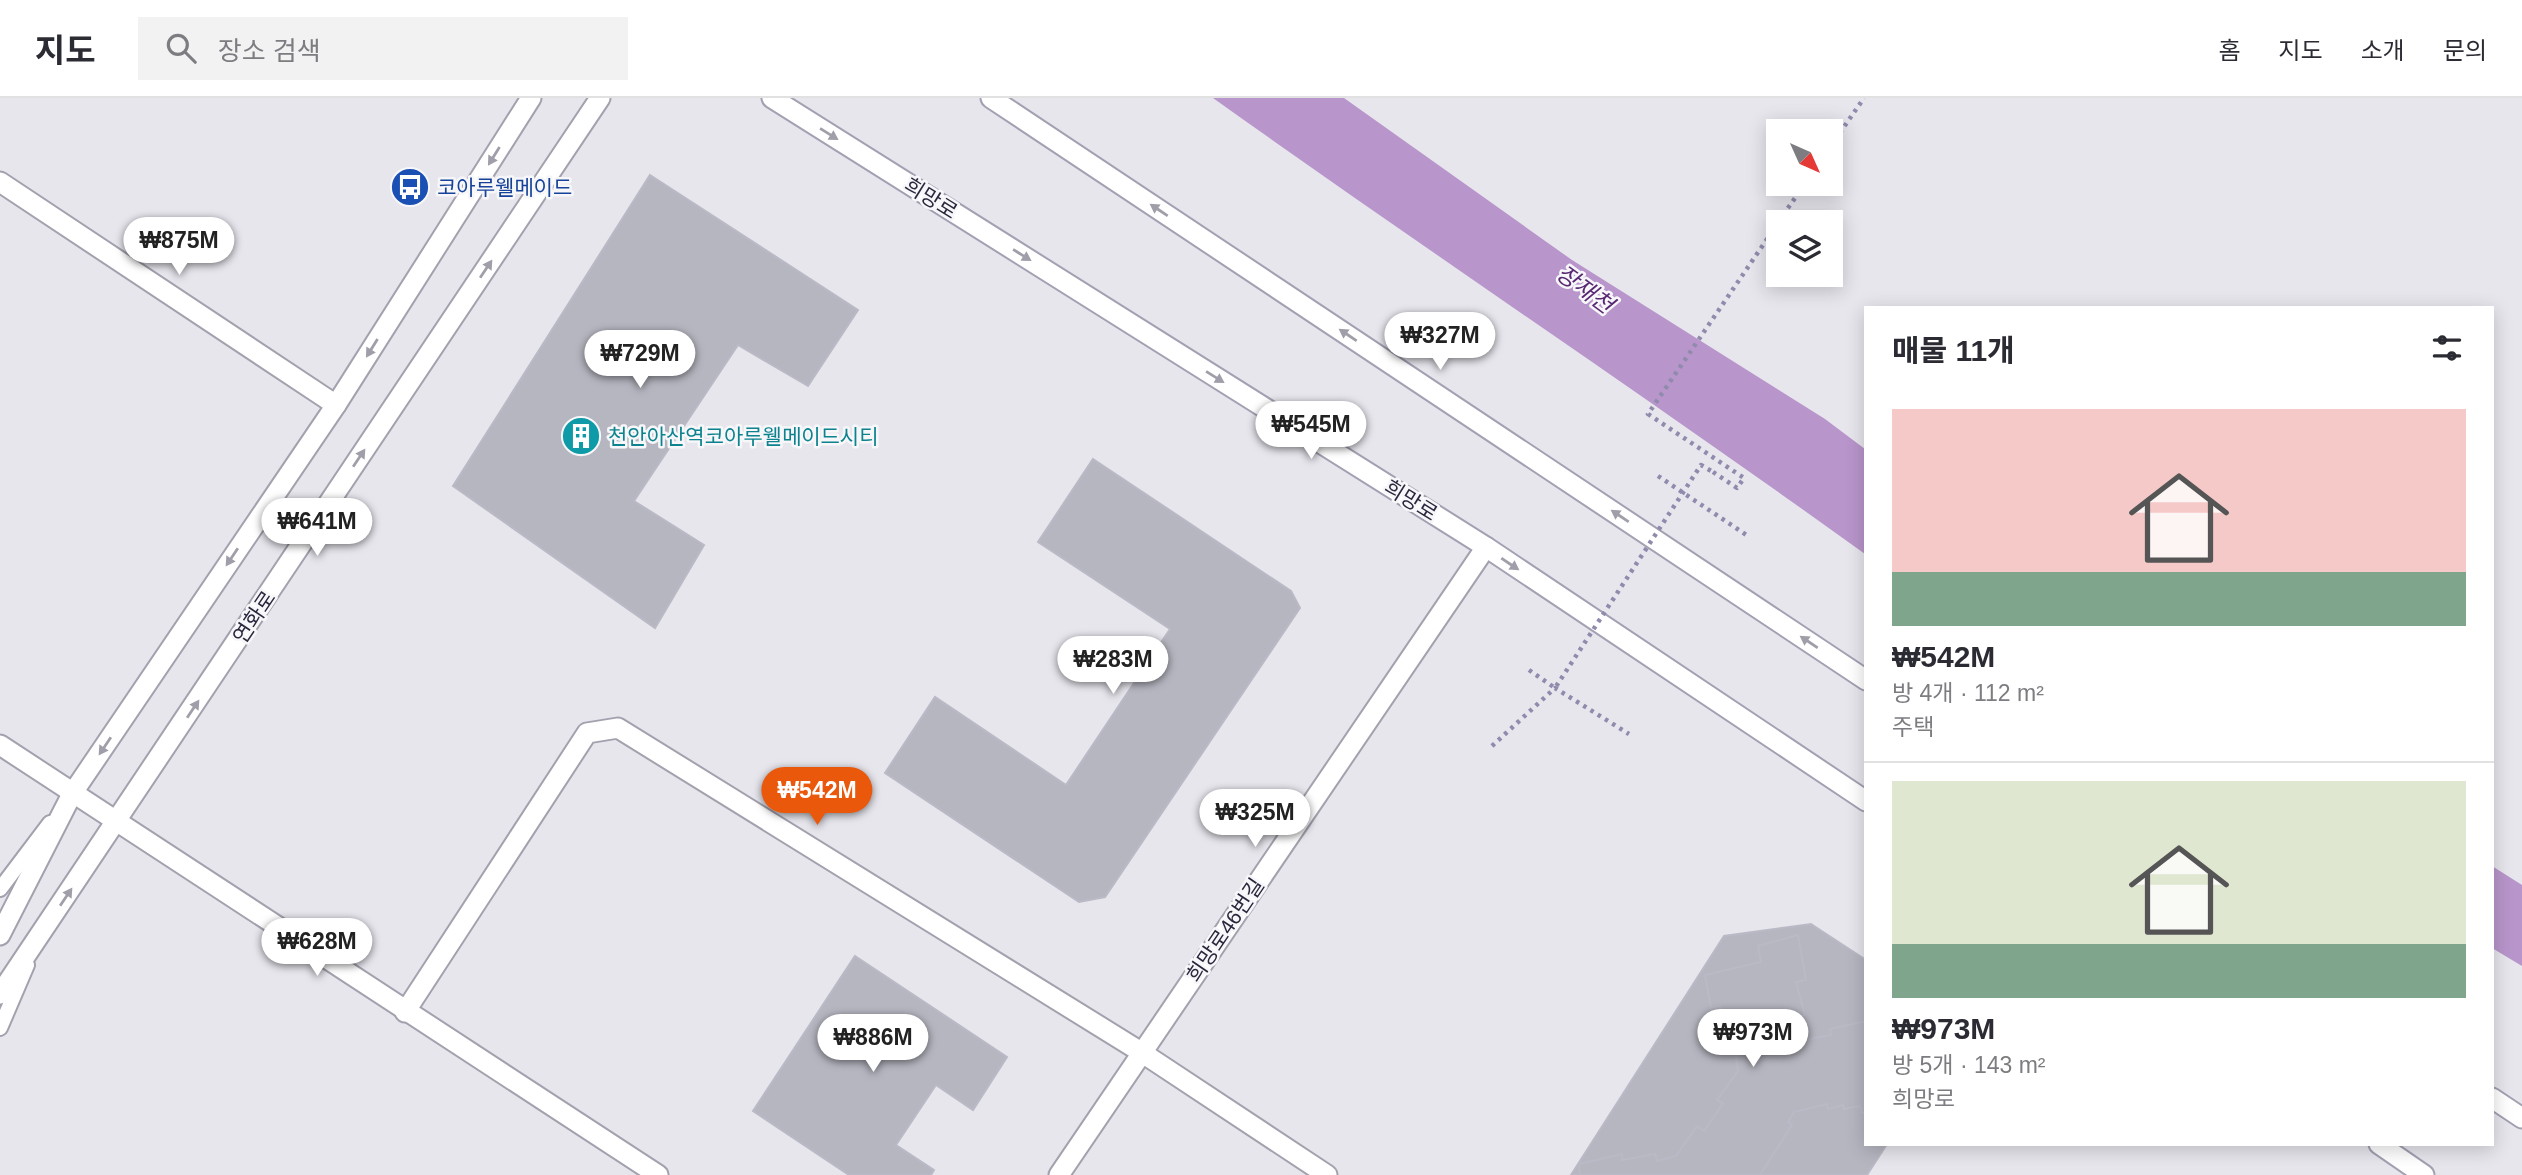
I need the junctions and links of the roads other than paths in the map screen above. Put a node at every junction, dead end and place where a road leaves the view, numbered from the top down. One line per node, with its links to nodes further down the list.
1 (531, 98): 6 (street, one-way to 6)
2 (600, 98): 12 (street, 연화로, one-way to 2)
3 (772, 98): 7 (street, 희망로, one-way to 7)
4 (991, 98): 8 (street, one-way to 4)
5 (0, 182): 6 (street)
6 (336, 405): 10 (street, one-way to 10)
7 (1486, 547): 11 (street, 희망로, one-way to 11); 19 (street, 희망로46번길)
8 (1864, 679)
9 (0, 745): 10 (street)
10 (72, 794): 12 (street); 13 (lane); 14 (street)
11 (1864, 800)
12 (116, 823): 15 (street, 연화로, one-way to 12); 17 (street)
13 (0, 889)
14 (0, 935)
15 (40, 935): 16 (street, 연화로); 18 (lane)
16 (0, 994)
17 (405, 1012): 19 (street); 23 (street)
18 (0, 1028)
19 (1141, 1052): 24 (street, 희망로46번길); 25 (street)
20 (2494, 1099): 21 (street)
21 (2522, 1118)
22 (2382, 1146): 26 (street)
23 (658, 1175)
24 (1059, 1175)
25 (1327, 1175)
26 (2424, 1175)

